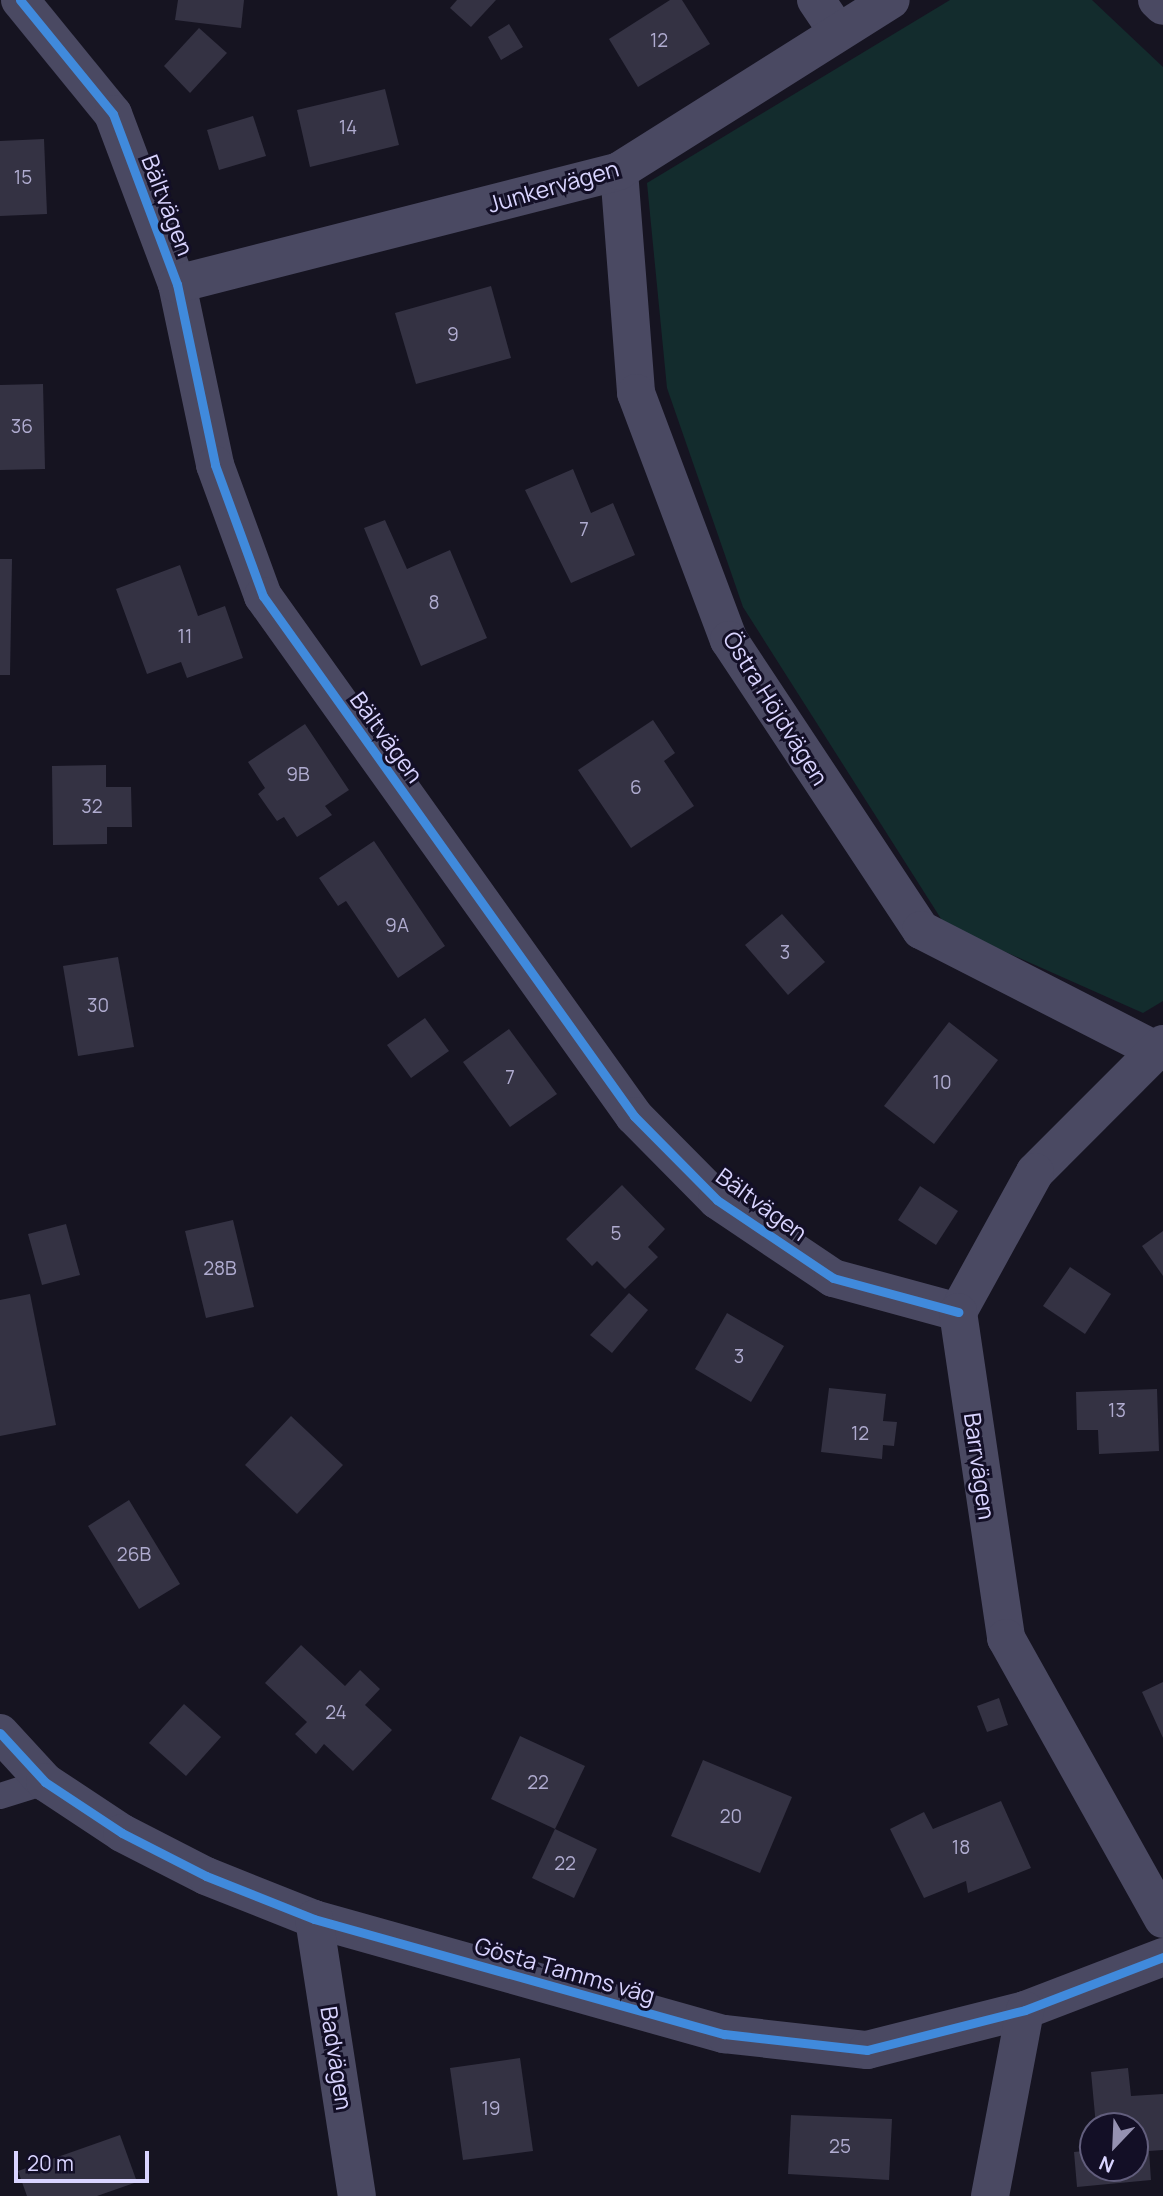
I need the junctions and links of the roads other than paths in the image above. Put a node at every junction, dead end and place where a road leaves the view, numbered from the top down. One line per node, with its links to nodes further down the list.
1 (20, 0): 7 (street, Bältvägen)
2 (891, 0): 5 (street, Junkervägen)
3 (1157, 0): 4 (street)
4 (1163, 6)
5 (827, 15): 6 (street, Junkervägen)
6 (619, 171): 7 (street, Junkervägen); 8 (street, Östra Höjdvägen)
7 (177, 284): 9 (street, Bältvägen)
8 (1158, 1046): 9 (street)
9 (958, 1312): 14 (street, Barrvägen)
10 (0, 1732): 11 (street, Gösta Tamms väg)
11 (45, 1782): 12 (lane); 13 (street, Gösta Tamms väg)
12 (0, 1796)
13 (314, 1919): 16 (street, Gösta Tamms väg); 17 (street, Badvägen)
14 (1163, 1919)
15 (1163, 1956): 16 (street, Gösta Tamms väg)
16 (1025, 2010): 18 (street)
17 (357, 2196)
18 (990, 2196)

